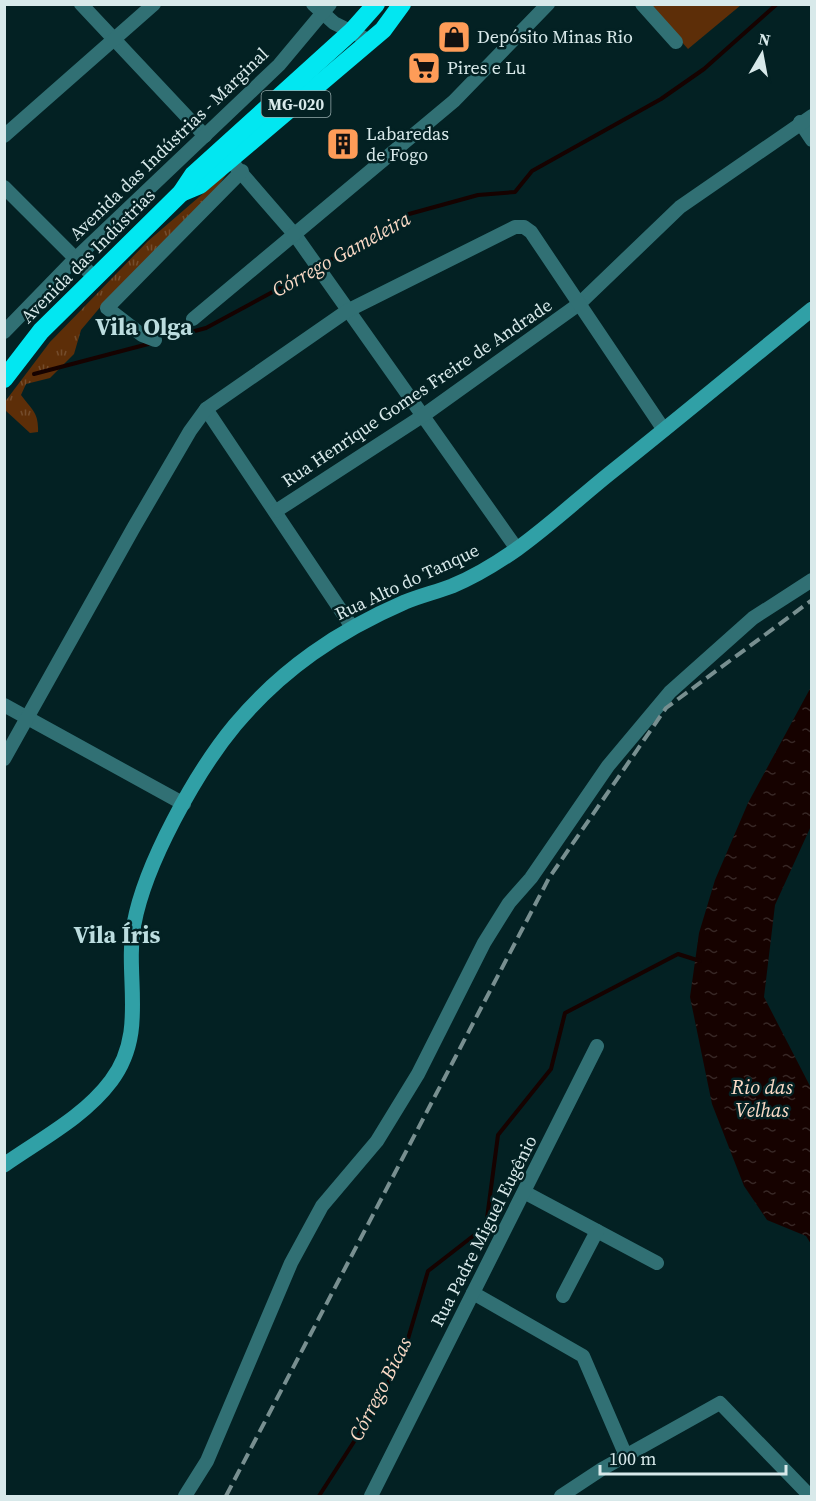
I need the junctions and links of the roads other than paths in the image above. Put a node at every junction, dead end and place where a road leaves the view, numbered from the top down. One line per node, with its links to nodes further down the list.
1 (81, 4): 9 (street)
2 (154, 4): 9 (street)
3 (376, 4): 8 (highway, Avenida das Indústrias / MG-020)
4 (402, 4): 10 (highway, Avenida das Indústrias / MG-020)
5 (548, 4): 19 (street)
6 (642, 4): 11 (street)
7 (322, 8): 8 (street); 14 (street, Avenida das Indústrias - Marginal)
8 (352, 31): 10 (street); 18 (highway, Avenida das Indústrias / MG-020)
9 (115, 41): 13 (street); 14 (street)
10 (370, 41): 16 (highway, Avenida das Indústrias / MG-020)
11 (676, 42)
12 (806, 119): 15 (street); 22 (street, Rua Henrique Gomes Freire de Andrade)
13 (4, 136)
14 (205, 136): 20 (street, Avenida das Indústrias - Marginal)
15 (812, 140)
16 (236, 165): 18 (highway, Avenida das Indústrias / MG-020); 19 (street); 27 (street)
17 (4, 187): 20 (street)
18 (181, 193): 21 (highway, Avenida das Indústrias / MG-020)
19 (295, 235): 24 (street); 25 (street)
20 (75, 259): 21 (street); 26 (street, Avenida das Indústrias - Marginal)
21 (93, 276): 28 (highway, Avenida das Indústrias / MG-020)
22 (579, 304): 24 (street); 30 (street, Rua Henrique Gomes Freire de Andrade); 31 (street)
23 (812, 309): 31 (main road, Rua Alto do Tanque)
24 (347, 311): 29 (street); 30 (street)
25 (193, 319)
26 (4, 332)
27 (155, 340)
28 (4, 379)
29 (206, 409): 32 (street); 37 (street)
30 (424, 415): 32 (street, Rua Henrique Gomes Freire de Andrade); 33 (street)
31 (664, 430): 33 (main road, Rua Alto do Tanque)
32 (276, 511): 35 (street)
33 (517, 549): 35 (main road, Rua Alto do Tanque)
34 (812, 580): 48 (street)
35 (352, 627): 39 (main road, Rua Alto do Tanque)
36 (4, 705): 37 (street)
37 (27, 718): 38 (street); 39 (street)
38 (4, 759)
39 (184, 804): 41 (main road, Rua Alto do Tanque)
40 (597, 1047): 42 (street, Rua Padre Miguel Eugênio)
41 (5, 1168)
42 (524, 1192): 43 (street); 45 (street, Rua Padre Miguel Eugênio)
43 (597, 1231): 44 (street); 46 (street)
44 (657, 1263)
45 (473, 1293): 47 (street); 49 (street, Rua Padre Miguel Eugênio)
46 (563, 1296)
47 (626, 1455): 50 (street); 51 (street)
48 (185, 1497)
49 (371, 1497)
50 (561, 1497)
51 (810, 1497)

